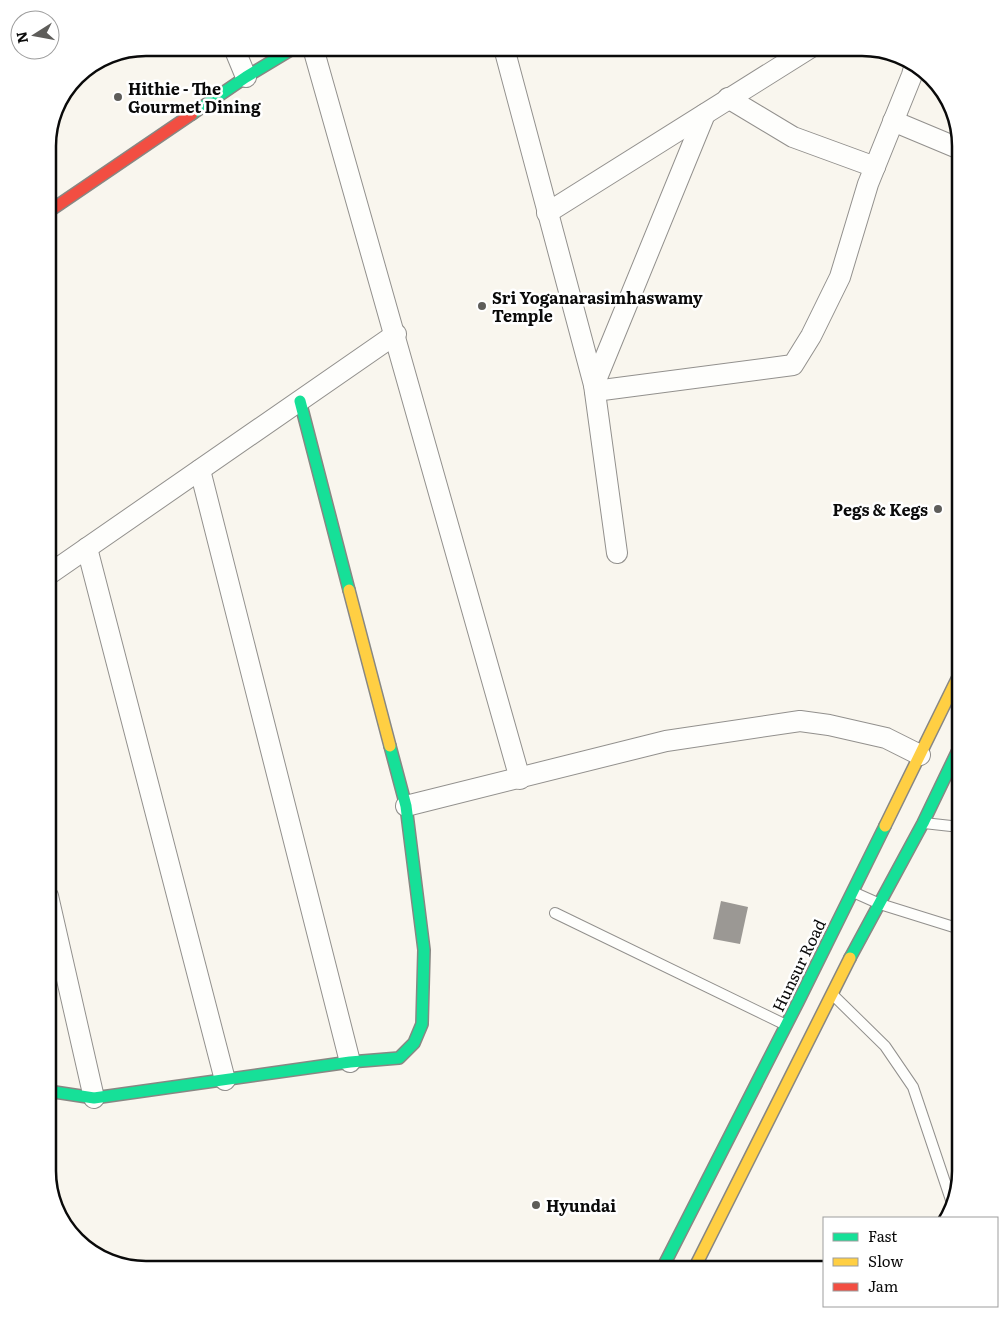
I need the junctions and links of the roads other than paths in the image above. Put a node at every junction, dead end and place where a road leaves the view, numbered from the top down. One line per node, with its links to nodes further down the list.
1 (237, 56): 7 (street)
2 (281, 56): 7 (street)
3 (315, 56): 15 (street)
4 (506, 56): 14 (street)
5 (797, 56): 8 (street)
6 (913, 72): 10 (street)
7 (246, 77): 13 (street)
8 (728, 98): 9 (street); 12 (street)
9 (705, 114): 14 (street); 16 (street)
10 (893, 121): 11 (street); 12 (street)
11 (952, 146)
12 (875, 167): 16 (street)
13 (56, 207)
14 (547, 213): 16 (street)
15 (396, 334): 17 (street); 25 (street)
16 (594, 388): 20 (street)
17 (300, 401): 18 (street); 26 (street)
18 (200, 470): 19 (street); 36 (street)
19 (87, 548): 21 (street); 37 (street)
20 (617, 553)
21 (56, 569)
22 (952, 689): 23 (street, Hunsur Road)
23 (920, 755): 25 (street); 29 (street, Hunsur Road)
24 (952, 763): 27 (street)
25 (520, 779): 26 (street)
26 (406, 806): 36 (street)
27 (924, 823): 28 (lane); 30 (street)
28 (952, 826)
29 (852, 892): 30 (lane); 35 (street, Hunsur Road)
30 (880, 904): 32 (lane); 34 (street)
31 (555, 913): 35 (lane)
32 (952, 926)
33 (56, 931): 39 (street)
34 (832, 994): 40 (lane); 42 (street)
35 (787, 1025): 41 (street, Hunsur Road)
36 (350, 1062): 37 (street)
37 (225, 1080): 39 (street)
38 (56, 1092): 39 (street)
39 (94, 1098)
40 (949, 1193)
41 (667, 1261)
42 (698, 1261)

